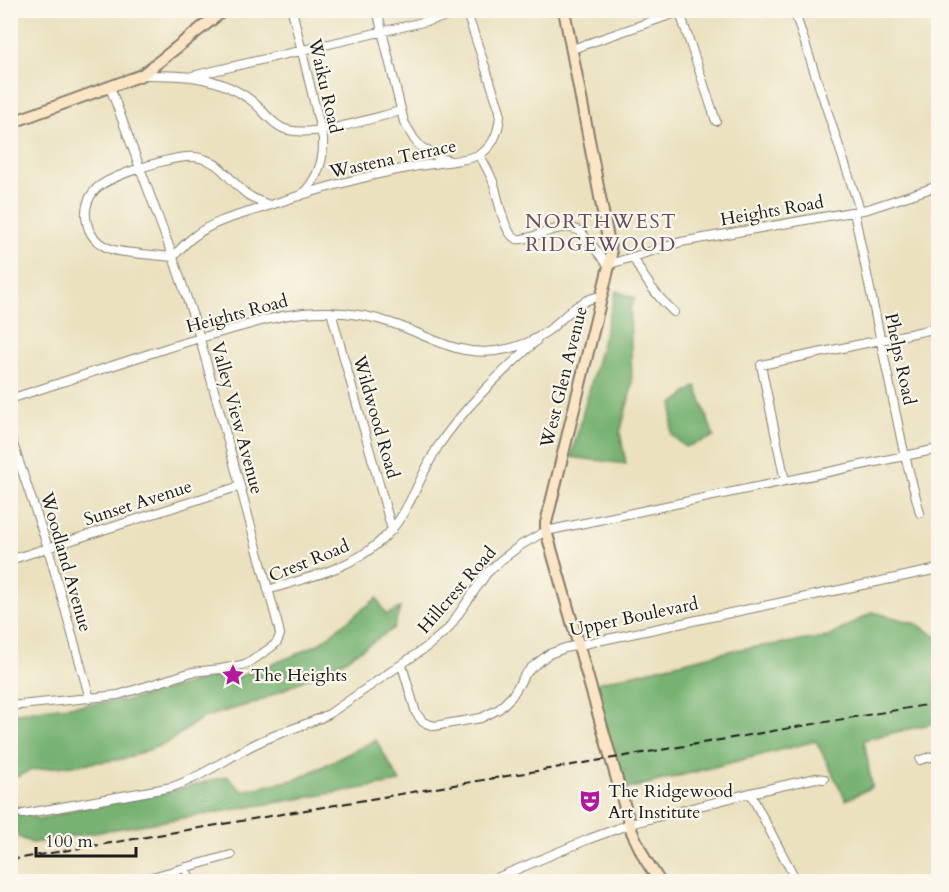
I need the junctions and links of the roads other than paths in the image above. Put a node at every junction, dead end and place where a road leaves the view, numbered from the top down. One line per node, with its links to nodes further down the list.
1 (224, 10): 11 (street)
2 (292, 10): 10 (street, Waiku Road)
3 (377, 10): 8 (street)
4 (564, 10): 9 (street, West Glen Avenue)
5 (678, 10): 9 (street); 15 (street)
6 (794, 10): 24 (street, Phelps Road)
7 (466, 11): 8 (street); 18 (street, Wastena Terrace)
8 (382, 32): 10 (street); 14 (street)
9 (572, 49): 27 (street, West Glen Avenue)
10 (302, 50): 12 (street); 17 (street, Waiku Road)
11 (142, 75): 12 (street); 13 (street)
12 (192, 76): 17 (street)
13 (110, 87): 16 (street); 20 (street, Valley View Avenue)
14 (401, 111): 17 (street); 19 (street)
15 (716, 122)
16 (10, 123)
17 (321, 130): 22 (street, Waiku Road)
18 (479, 155): 19 (street, Wastena Terrace); 27 (street)
19 (453, 160): 22 (street, Wastena Terrace)
20 (140, 169): 23 (street); 25 (street, Valley View Avenue); 25 (street)
21 (939, 186): 24 (street, Heights Road)
22 (298, 196): 23 (street, Wastena Terrace)
23 (271, 205): 25 (street, Wastena Terrace)
24 (857, 211): 26 (street, Heights Road); 34 (street, Phelps Road)
25 (174, 257): 33 (street, Valley View Avenue)
26 (633, 257): 27 (street, Heights Road); 30 (street)
27 (609, 265): 28 (street, West Glen Avenue)
28 (601, 296): 32 (street, Heights Road); 43 (street, West Glen Avenue)
29 (331, 312): 32 (street, Heights Road); 33 (street, Heights Road); 42 (street, Wildwood Road)
30 (674, 312)
31 (939, 328): 34 (street)
32 (545, 333): 42 (street, Crest Road)
33 (199, 338): 35 (street, Heights Road); 40 (street, Valley View Avenue)
34 (881, 340): 38 (street, Phelps Road); 39 (street)
35 (10, 399)
36 (10, 435): 44 (street, Woodland Avenue)
37 (939, 449): 38 (street, Hillcrest Road)
38 (905, 456): 39 (street, Hillcrest Road); 41 (street, Phelps Road)
39 (785, 481): 43 (street, Hillcrest Road)
40 (240, 486): 44 (street, Sunset Avenue); 47 (street, Valley View Avenue)
41 (920, 513)
42 (392, 530): 47 (street, Crest Road)
43 (546, 531): 48 (street, West Glen Avenue); 49 (street, Hillcrest Road)
44 (48, 548): 45 (street, Sunset Avenue); 50 (street, Woodland Avenue)
45 (10, 560)
46 (939, 569): 48 (street, Upper Boulevard)
47 (268, 590): 50 (street, Crest Road)
48 (578, 645): 49 (street, Upper Boulevard); 57 (street, West Glen Avenue)
49 (402, 665): 56 (street, Hillcrest Road)
50 (90, 699): 51 (street, Crest Road)
51 (10, 706)
52 (939, 755): 53 (street)
53 (920, 760)
54 (824, 779): 55 (street)
55 (750, 793): 57 (street); 64 (street)
56 (16, 814)
57 (630, 824): 62 (street); 63 (street, West Glen Avenue)
58 (231, 855): 59 (street)
59 (186, 867): 60 (street); 61 (street)
60 (134, 882)
61 (190, 882)
62 (487, 882)
63 (660, 882)
64 (798, 882)

